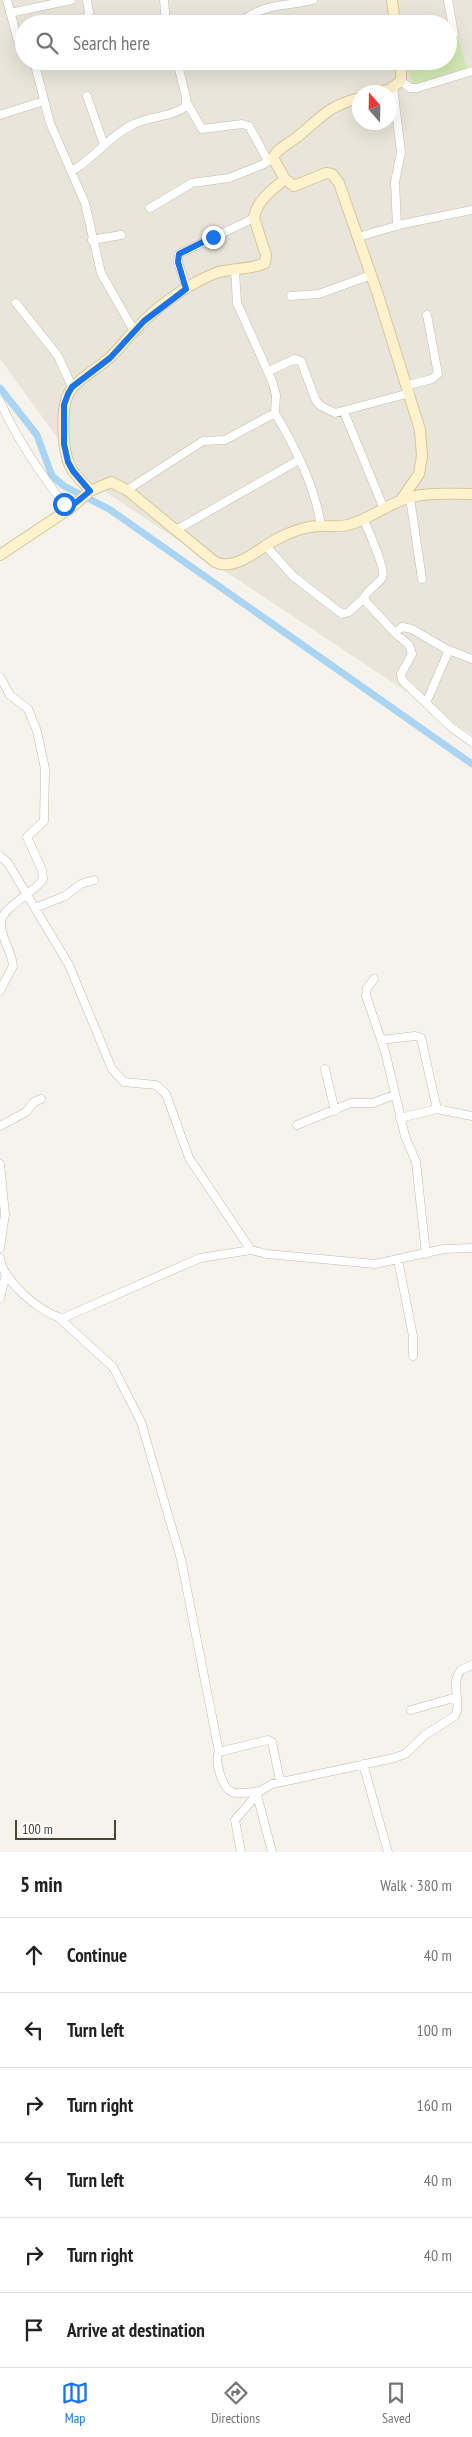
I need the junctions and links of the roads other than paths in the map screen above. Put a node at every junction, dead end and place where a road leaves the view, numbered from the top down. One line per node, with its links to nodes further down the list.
1 (7, 0): 10 (street)
2 (72, 0): 10 (street)
3 (87, 0): 11 (street)
4 (164, 0): 12 (street)
5 (313, 0): 8 (street)
6 (392, 0): 14 (street)
7 (448, 0): 15 (street)
8 (296, 2): 9 (street)
9 (264, 4): 13 (street)
10 (10, 13): 16 (street)
11 (88, 15)
12 (165, 15)
13 (250, 15)
14 (394, 15)
15 (451, 15)
16 (15, 30)
17 (36, 70): 24 (street)
18 (179, 70): 25 (street)
19 (399, 70): 21 (street)
20 (472, 71): 21 (street)
21 (397, 84): 34 (street)
22 (87, 96): 27 (street)
23 (352, 100): 28 (street)
24 (44, 101): 26 (street); 29 (street)
25 (187, 103): 27 (street); 28 (street)
26 (0, 114)
27 (104, 146): 29 (street)
28 (271, 160): 30 (street); 31 (street)
29 (72, 171): 37 (street)
30 (285, 179): 33 (street); 36 (street)
31 (150, 208)
32 (472, 210): 34 (street)
33 (254, 218): 38 (street); 40 (street)
34 (397, 226): 36 (street)
35 (122, 235): 37 (street)
36 (358, 237): 39 (street)
37 (92, 240): 44 (street)
38 (234, 270): 40 (street); 45 (street)
39 (371, 275): 41 (street); 47 (street)
40 (186, 289): 44 (street)
41 (291, 296)
42 (16, 303): 46 (street)
43 (427, 315): 47 (street)
44 (134, 330): 46 (street)
45 (269, 371): 49 (street); 50 (street)
46 (72, 387): 53 (street)
47 (409, 389): 50 (street); 55 (street)
48 (0, 402): 56 (street)
49 (275, 412): 51 (street); 52 (street)
50 (344, 412): 57 (street)
51 (299, 460): 59 (street); 60 (street)
52 (127, 490): 53 (street); 60 (street)
53 (88, 492): 56 (street)
54 (472, 494): 55 (street)
55 (406, 499): 57 (street); 63 (street)
56 (70, 508): 62 (street)
57 (384, 509): 58 (street)
58 (364, 520): 59 (street); 64 (street)
59 (321, 526): 61 (street)
60 (176, 530): 61 (street)
61 (265, 546): 64 (street)
62 (0, 555)
63 (422, 579)
64 (364, 598): 65 (street)
65 (396, 633): 66 (street); 69 (street)
66 (449, 650): 67 (street); 69 (street)
67 (472, 659)
68 (0, 677): 73 (street)
69 (426, 703): 70 (street)
70 (472, 742)
71 (0, 856): 73 (street)
72 (94, 880): 74 (street)
73 (27, 895): 74 (street); 76 (street)
74 (35, 908): 91 (street)
75 (374, 979): 77 (street)
76 (0, 991)
77 (381, 1040): 79 (street); 81 (street)
78 (325, 1069): 82 (street)
79 (394, 1095): 82 (street); 84 (street)
80 (41, 1099): 86 (street)
81 (437, 1109): 83 (street); 84 (street)
82 (335, 1111): 85 (street)
83 (472, 1116)
84 (400, 1118): 92 (street)
85 (297, 1125)
86 (0, 1126)
87 (0, 1164): 88 (street)
88 (2, 1195): 89 (street)
89 (0, 1248)
90 (472, 1248): 92 (street)
91 (251, 1250): 94 (street); 97 (street)
92 (426, 1254): 94 (street)
93 (0, 1258): 95 (street)
94 (398, 1260): 98 (street)
95 (6, 1274): 96 (street); 97 (street)
96 (0, 1298)
97 (58, 1317): 102 (street)
98 (414, 1356)
99 (472, 1665): 100 (street)
100 (457, 1697): 101 (street); 103 (street)
101 (411, 1710)
102 (219, 1752): 104 (street); 105 (street)
103 (363, 1764): 104 (street); 108 (street)
104 (280, 1781): 105 (street)
105 (259, 1793): 106 (street); 107 (street)
106 (241, 1852)
107 (272, 1852)
108 (388, 1852)

